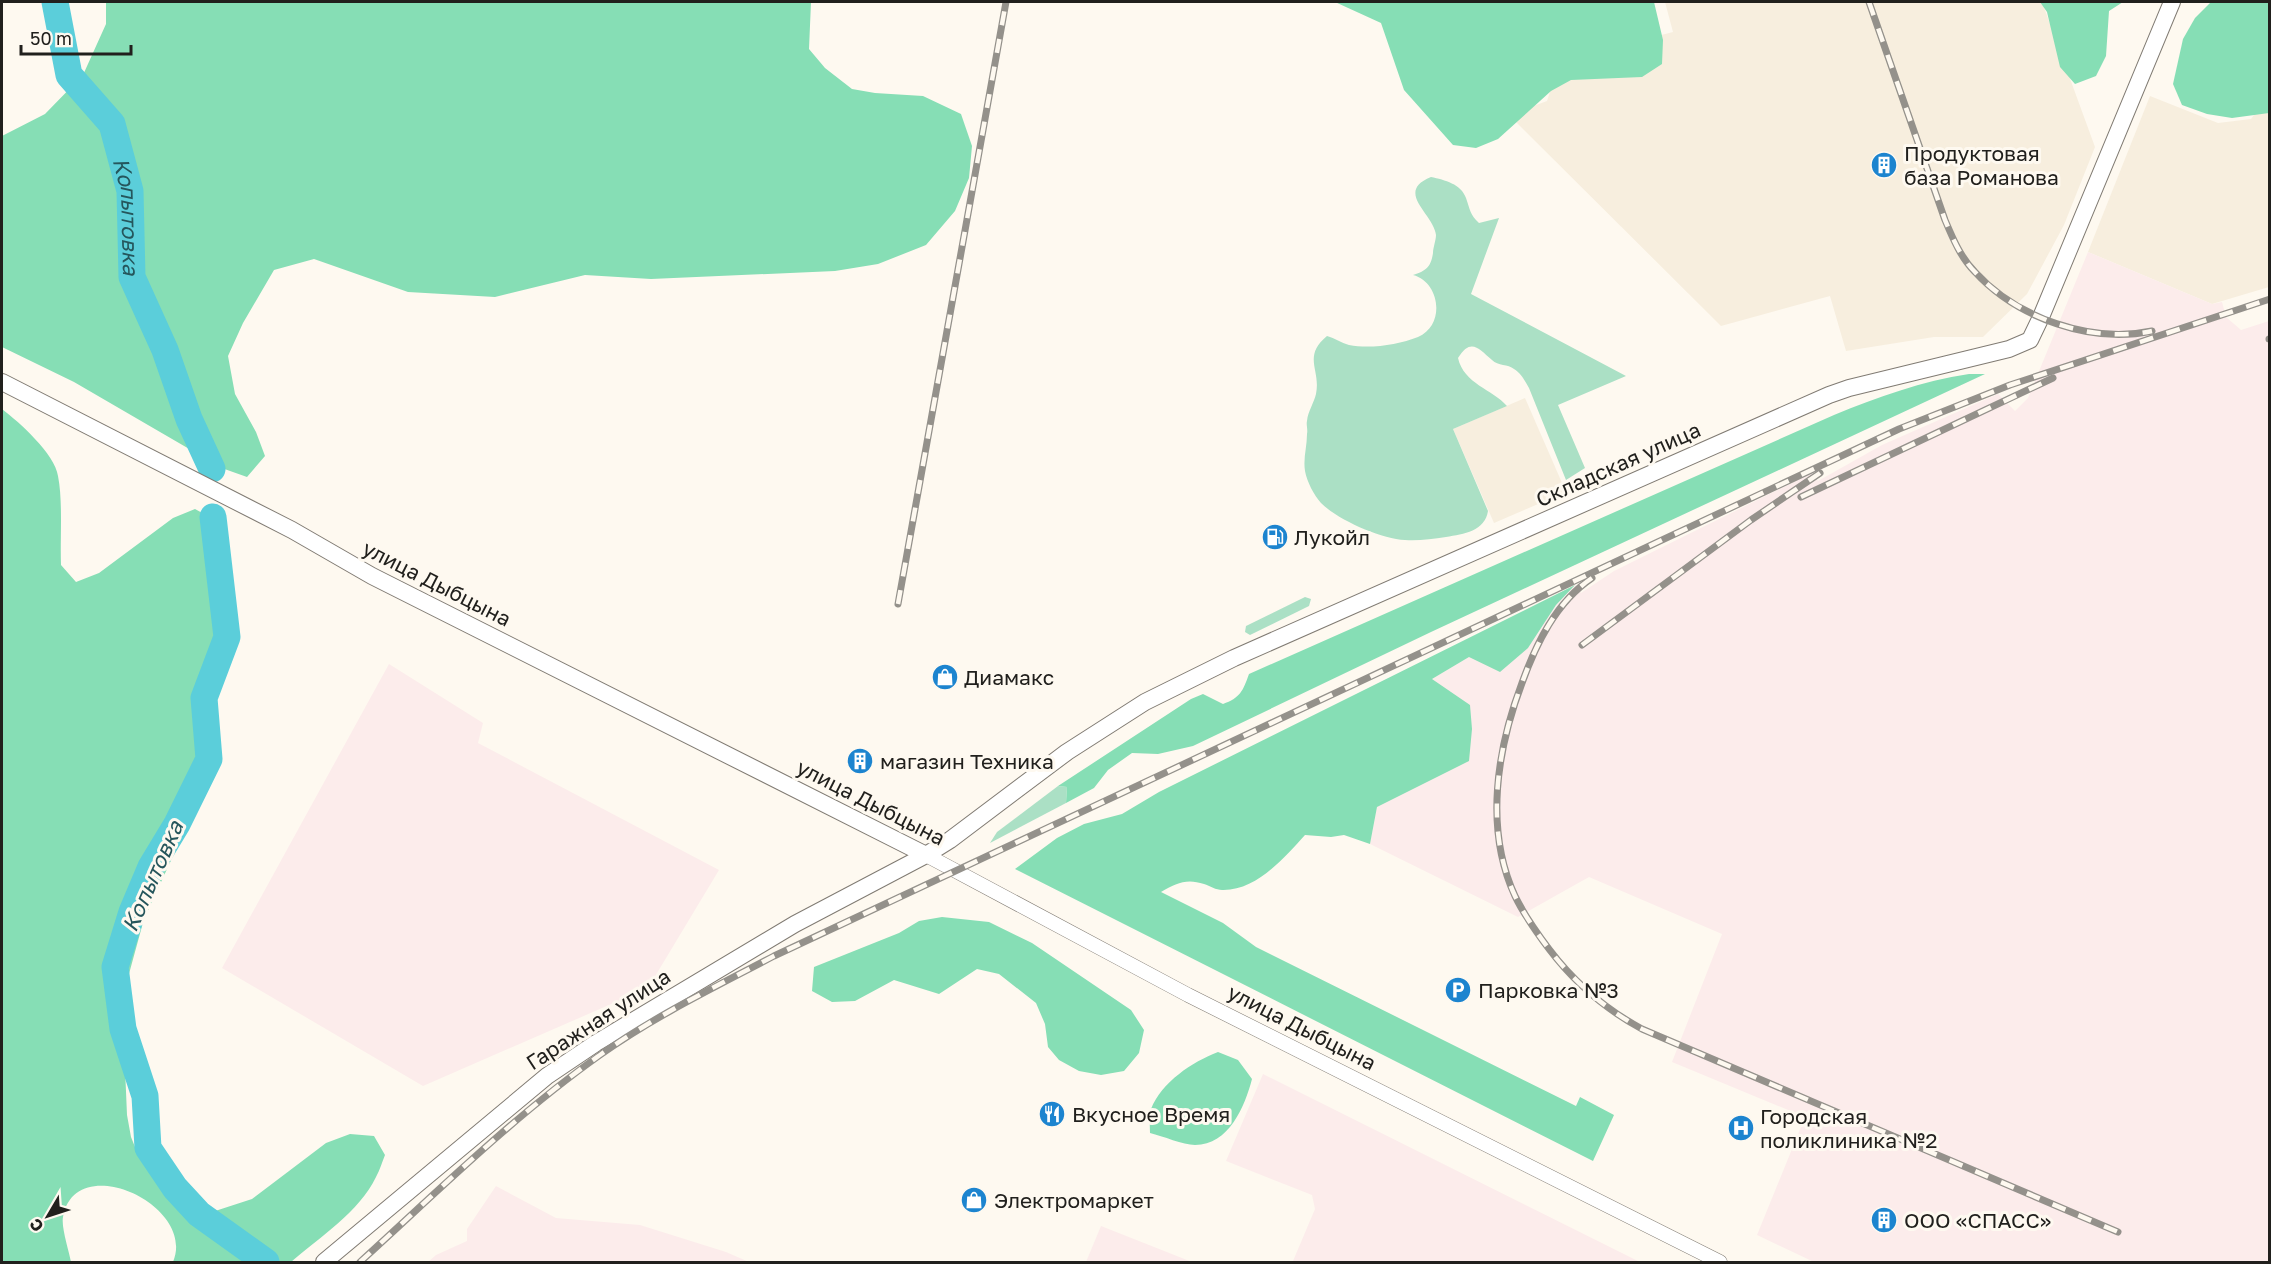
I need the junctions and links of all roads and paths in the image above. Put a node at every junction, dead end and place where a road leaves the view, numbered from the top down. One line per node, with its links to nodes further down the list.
1 (2172, 2): 3 (street, Складская улица)
2 (2, 382): 3 (street, улица Дыбцына)
3 (926, 855): 4 (street, Гаражная улица); 5 (street, улица Дыбцына)
4 (324, 1263)
5 (1720, 1263)

